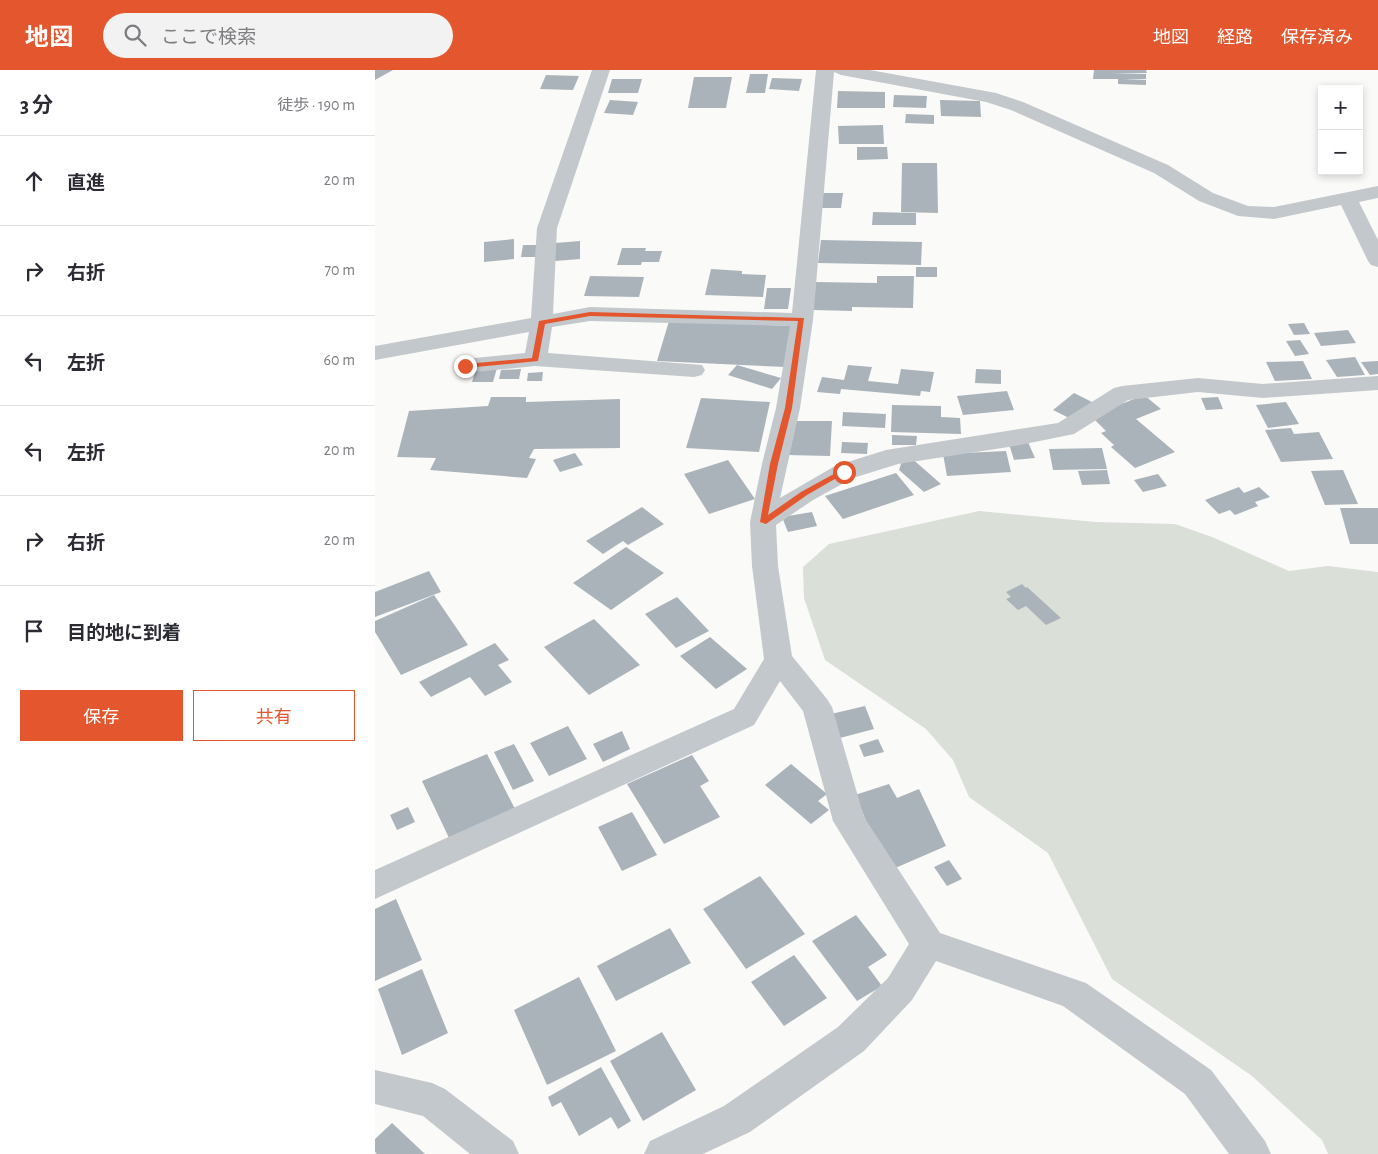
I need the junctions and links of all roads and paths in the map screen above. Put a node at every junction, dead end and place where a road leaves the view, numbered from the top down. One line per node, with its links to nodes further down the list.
1 (601, 70): 8 (street)
2 (825, 70): 7 (street)
3 (841, 70): 5 (street)
4 (1378, 192): 5 (street)
5 (1347, 198): 6 (street)
6 (1378, 260)
7 (802, 320): 8 (street); 14 (street)
8 (542, 323): 9 (street); 10 (street)
9 (375, 353)
10 (535, 360): 11 (street); 12 (street)
11 (465, 366)
12 (694, 370)
13 (1378, 384): 14 (street)
14 (763, 522): 15 (street)
15 (778, 659): 16 (street); 17 (street)
16 (375, 885)
17 (928, 944): 20 (street); 21 (street)
18 (375, 1087): 19 (street)
19 (499, 1154)
20 (663, 1154)
21 (1252, 1154)

